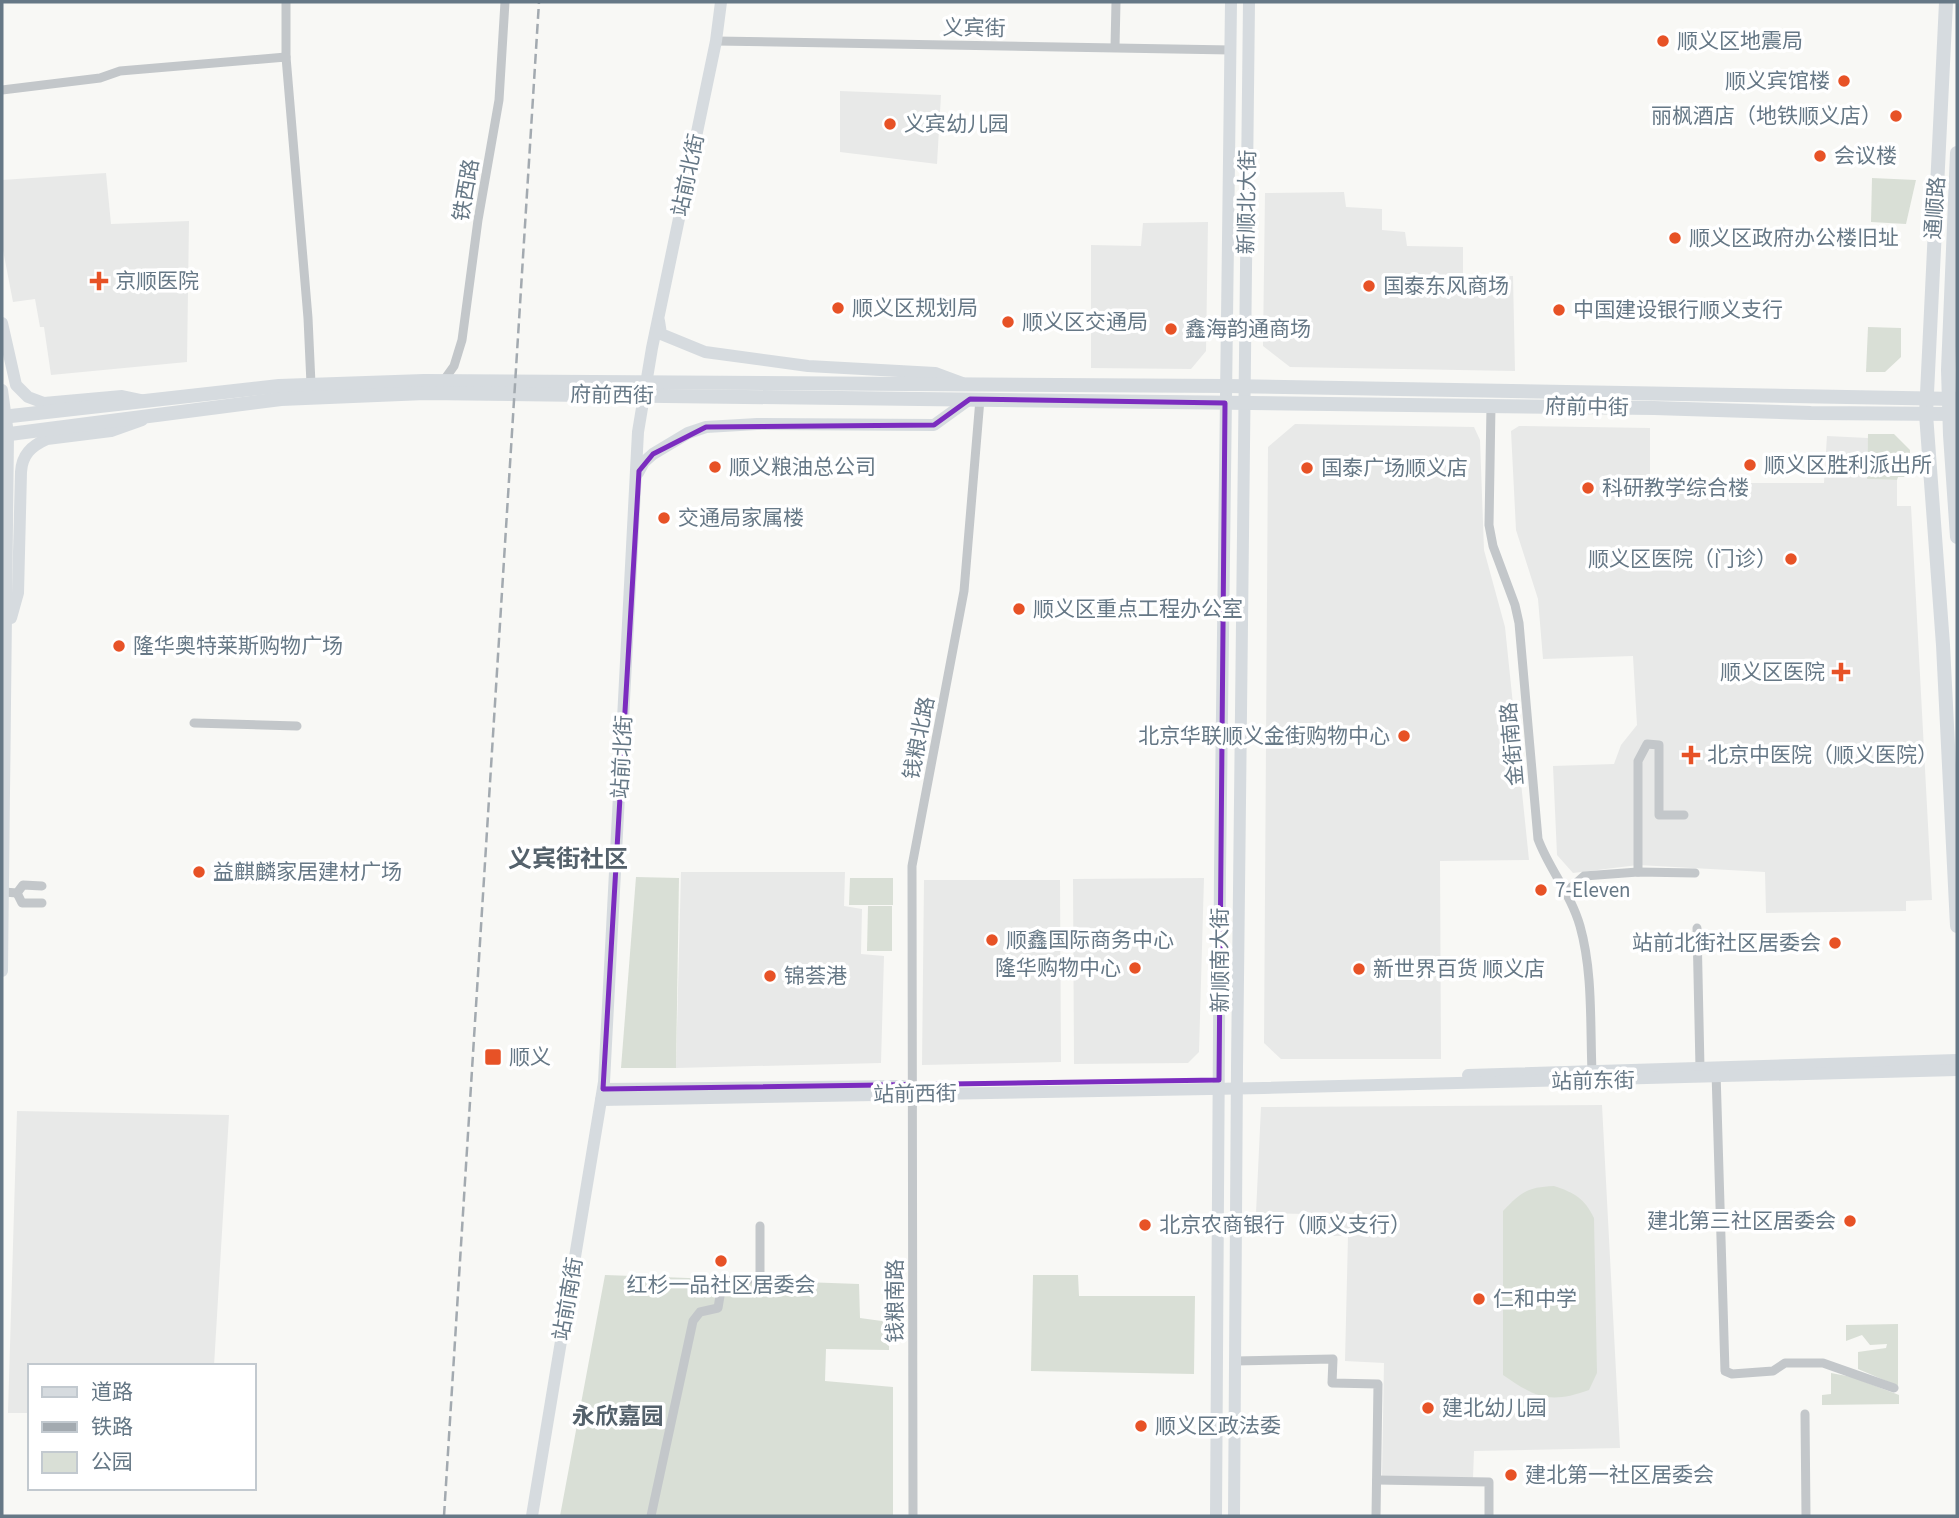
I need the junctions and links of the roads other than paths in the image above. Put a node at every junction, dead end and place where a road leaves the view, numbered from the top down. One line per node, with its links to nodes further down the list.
1 (286, 2): 11 (street)
2 (505, 2): 16 (street, 铁西路)
3 (721, 2): 8 (main road, 站前北街)
4 (1116, 2): 9 (street)
5 (1231, 2): 10 (main road, 新顺北大街)
6 (1250, 2): 19 (main road, 新顺北大街)
7 (1946, 2): 22 (main road, 通顺路)
8 (716, 41): 9 (street, 义宾街); 14 (main road, 站前北街)
9 (1115, 47): 10 (street, 义宾街)
10 (1231, 50): 18 (main road, 新顺北大街)
11 (286, 57): 12 (street); 17 (street)
12 (2, 90)
13 (1957, 153): 23 (main road)
14 (658, 317): 21 (main road); 33 (main road, 站前北街)
15 (2, 323): 24 (main road)
16 (444, 380): 17 (main road, 府前西街); 21 (main road, 府前西街)
17 (311, 384): 24 (main road, 府前西街)
18 (1226, 386): 19 (main road, 府前中街); 21 (main road, 府前西街); 25 (main road, 新顺北大街)
19 (1244, 386): 22 (main road, 府前中街); 26 (main road, 新顺北大街)
20 (2, 390): 30 (main road)
21 (973, 395): 25 (main road, 府前西街); 31 (main road, 府前西街); 33 (main road); 55 (street, 钱粮北路)
22 (1926, 399): 23 (main road, 府前中街); 28 (main road, 通顺路)
23 (1953, 399): 29 (main road)
24 (145, 401): 30 (main road, 府前西街)
25 (1225, 403): 26 (main road, 府前中街); 53 (main road, 新顺南大街)
26 (1244, 403): 27 (main road, 府前中街); 53 (main road, 新顺南大街)
27 (1491, 406): 28 (main road, 府前中街); 42 (street, 金街南路)
28 (1926, 414): 29 (main road, 府前中街); 45 (main road, 通顺路)
29 (1953, 414): 34 (main road)
30 (4, 417): 32 (main road)
31 (148, 417): 32 (main road, 府前西街); 35 (main road)
32 (5, 435): 35 (main road)
33 (636, 486): 54 (main road, 站前北街)
34 (1957, 537)
35 (7, 628): 43 (main road)
36 (194, 723): 37 (street)
37 (297, 726)
38 (1684, 815): 39 (street)
39 (1638, 872): 40 (street); 42 (street)
40 (1695, 873)
41 (42, 886): 43 (street)
42 (1567, 891): 51 (street, 金街南路)
43 (10, 893): 44 (street); 47 (main road)
44 (42, 903)
45 (1957, 926)
46 (1698, 928): 49 (street)
47 (2, 971)
48 (1957, 1060): 52 (main road, 站前东街)
49 (1700, 1068): 51 (main road, 站前东街); 52 (main road, 站前东街)
50 (1957, 1070): 52 (main road, 站前东街)
51 (1592, 1072): 53 (main road, 站前东街)
52 (1716, 1072): 53 (main road, 站前东街); 58 (street)
53 (1228, 1084): 55 (main road, 站前西街); 57 (main road, 新顺南大街); 64 (main road, 新顺南大街)
54 (603, 1090): 55 (main road, 站前西街); 61 (main road, 站前南街)
55 (913, 1090): 63 (street, 钱粮南路)
56 (760, 1226): 62 (street)
57 (1235, 1362): 60 (street); 65 (main road, 新顺南大街)
58 (1894, 1388)
59 (1805, 1414): 68 (street)
60 (1377, 1480): 66 (street); 67 (street)
61 (531, 1516)
62 (651, 1516)
63 (913, 1516)
64 (1216, 1516)
65 (1234, 1516)
66 (1376, 1516)
67 (1489, 1516)
68 (1807, 1516)

